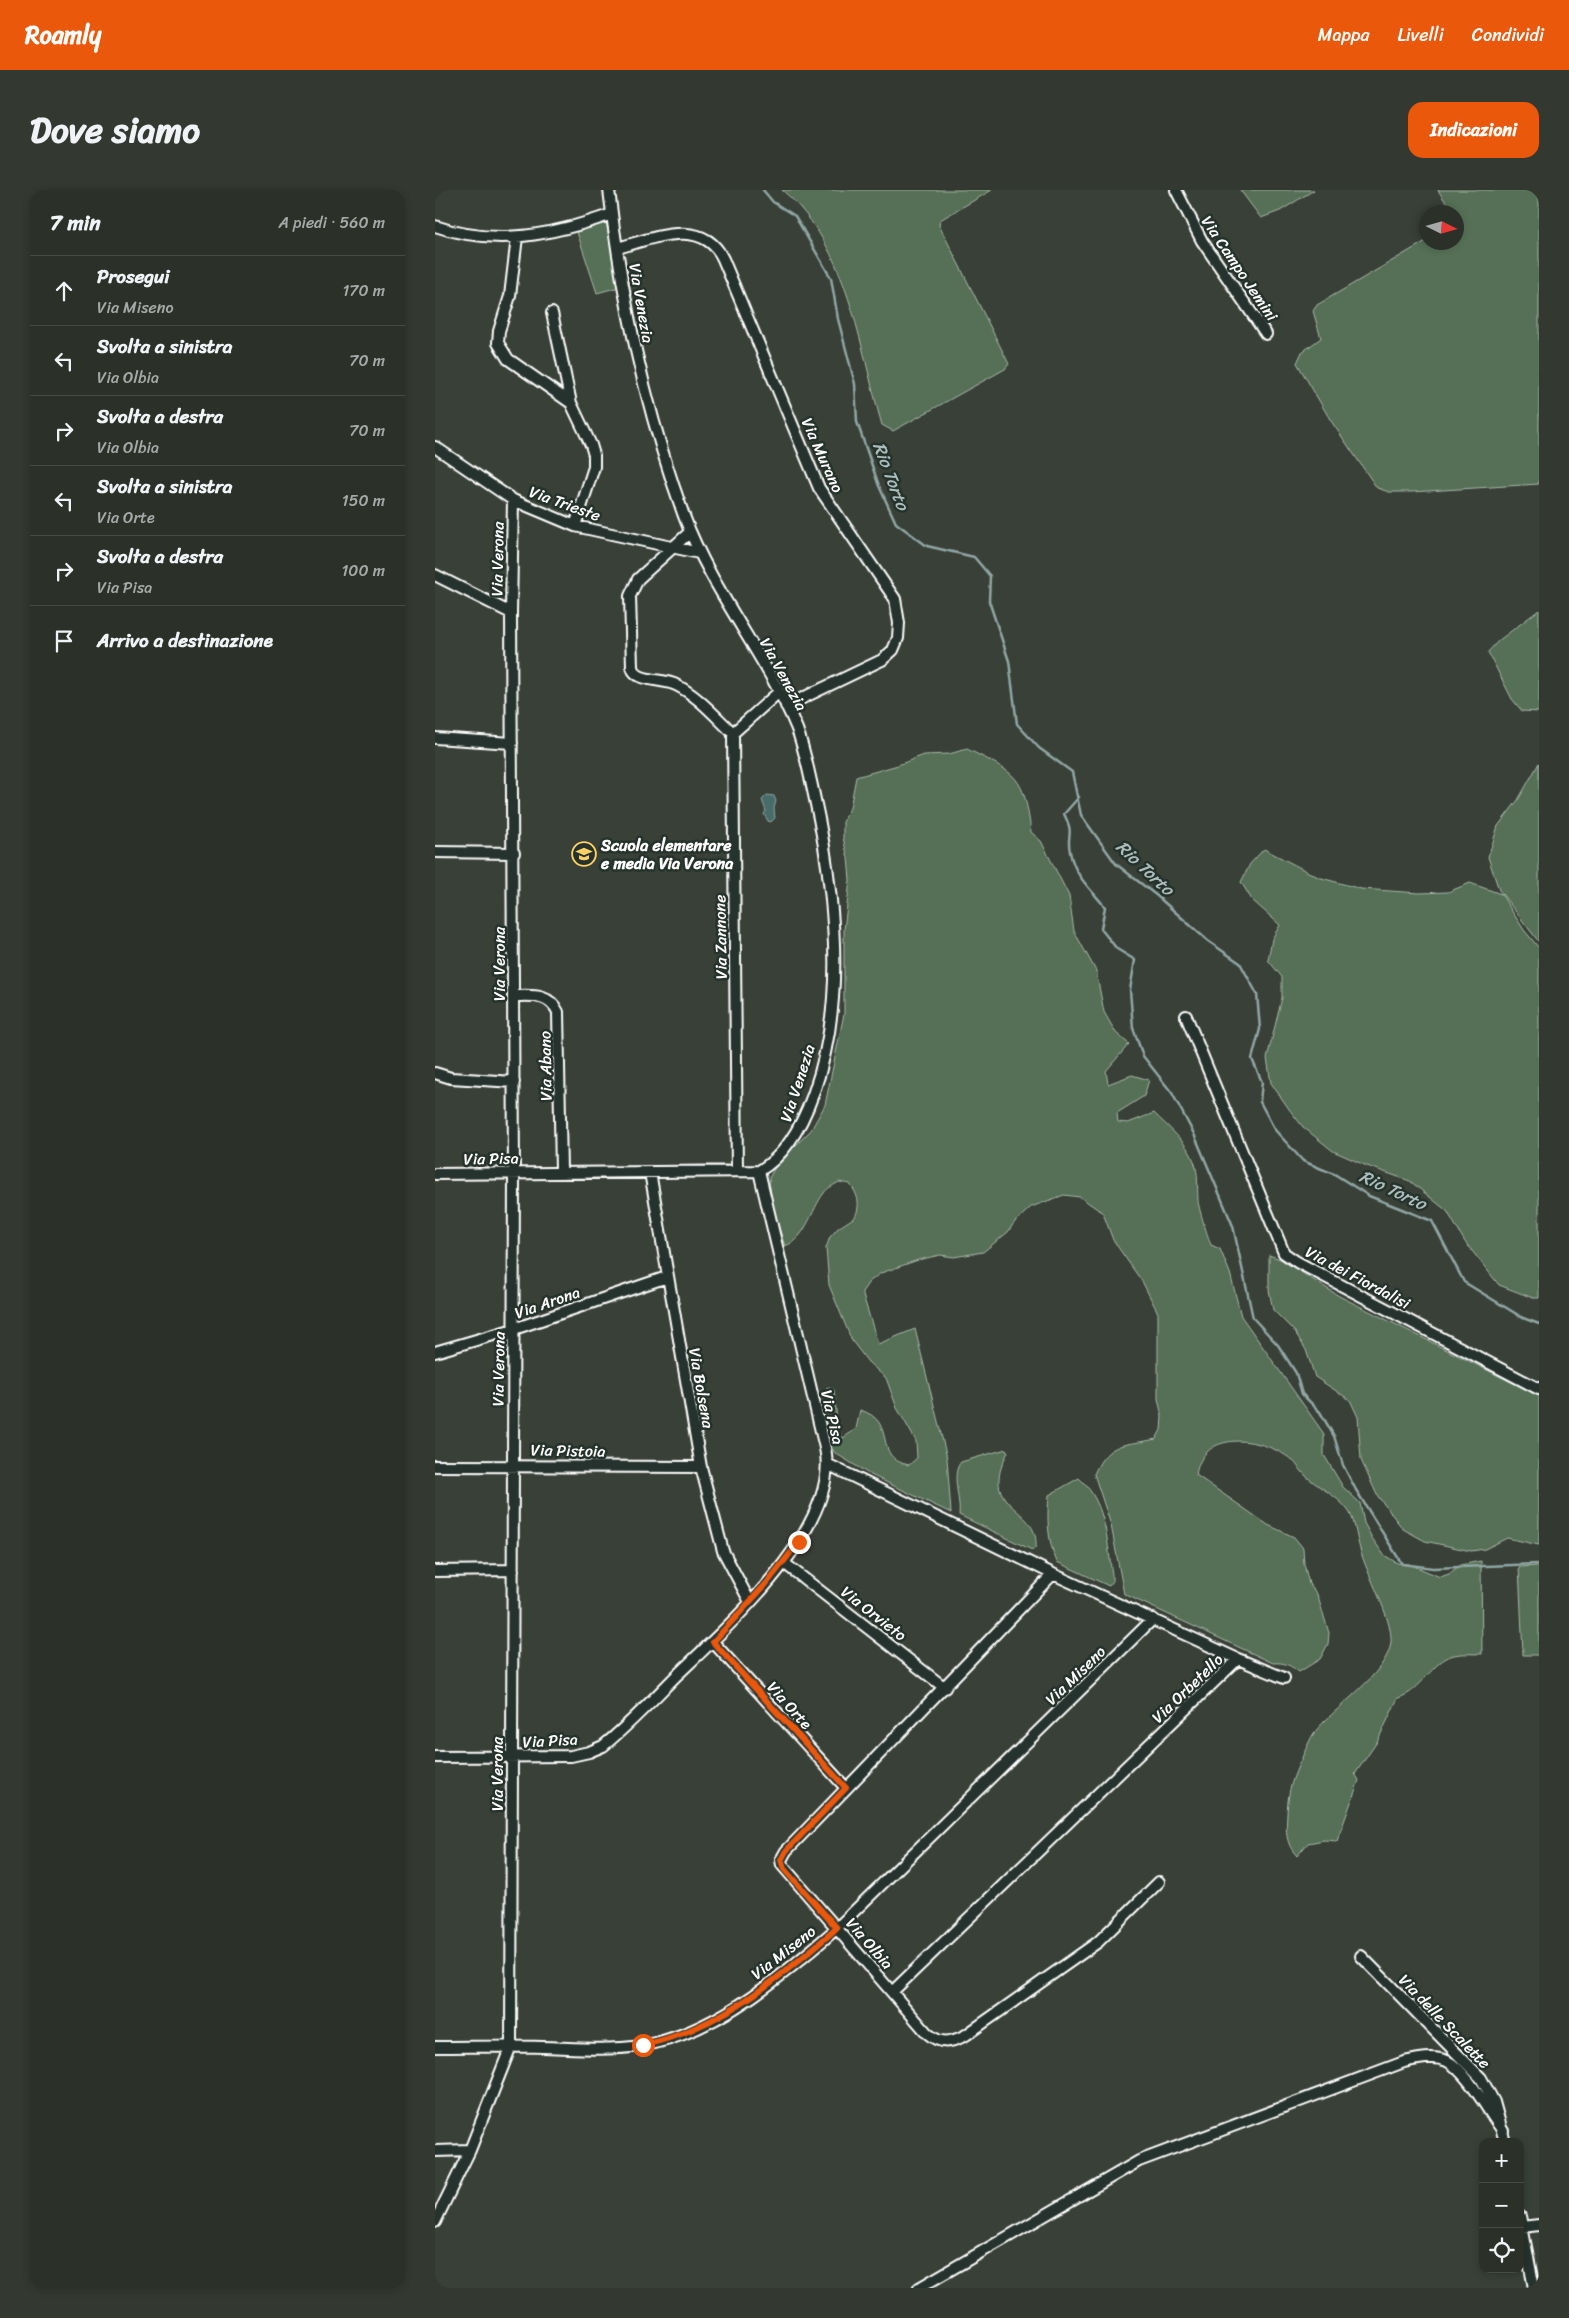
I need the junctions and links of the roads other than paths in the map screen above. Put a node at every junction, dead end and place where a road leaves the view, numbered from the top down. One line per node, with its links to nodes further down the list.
1 (609, 190): 3 (street, Via Venezia)
2 (1176, 190): 8 (street, Via Campo Jemini)
3 (612, 214): 5 (street); 6 (street, Via Venezia)
4 (435, 226): 5 (street)
5 (517, 237): 9 (street)
6 (617, 248): 13 (street, Via Venezia); 19 (street, Via Murano)
7 (552, 314): 9 (street)
8 (1266, 334)
9 (571, 402): 12 (street)
10 (435, 447): 11 (street, Via Trieste)
11 (513, 500): 12 (street, Via Trieste); 17 (street, Via Verona)
12 (575, 526): 14 (street, Via Trieste)
13 (690, 532): 14 (street); 15 (street, Via Venezia)
14 (673, 548): 15 (street, Via Trieste); 20 (street)
15 (699, 553): 18 (street, Via Venezia)
16 (435, 575): 17 (street)
17 (511, 613): 22 (street, Via Verona)
18 (779, 692): 19 (street, Via Venezia); 20 (street)
19 (786, 706): 31 (street, Via Venezia)
20 (733, 733): 30 (street, Via Zannone)
21 (435, 738): 22 (street)
22 (512, 743): 24 (street, Via Verona)
23 (435, 852): 24 (street)
24 (514, 853): 25 (street, Via Verona)
25 (514, 996): 28 (street, Via Verona); 29 (street, Via Abano)
26 (1187, 1016): 38 (street, Via dei Fiordalisi)
27 (435, 1072): 28 (street)
28 (514, 1082): 33 (street, Via Verona)
29 (561, 1171): 32 (street, Via Pisa); 33 (street, Via Pisa)
30 (737, 1171): 31 (street, Via Pisa); 32 (street, Via Pisa)
31 (759, 1171): 40 (street, Via Pisa)
32 (650, 1172): 35 (street, Via Bolsena)
33 (514, 1173): 34 (street, Via Pisa); 36 (street, Via Verona)
34 (435, 1174)
35 (667, 1277): 36 (street, Via Arona); 42 (street, Via Bolsena)
36 (514, 1329): 37 (street, Via Arona); 39 (street, Via Verona)
37 (435, 1352)
38 (1539, 1390)
39 (512, 1464): 41 (street, Via Pistoia); 42 (street, Via Pistoia); 44 (street, Via Verona)
40 (827, 1464): 43 (street, Via Pisa); 46 (street, Via Orbetello)
41 (435, 1466)
42 (701, 1467): 47 (street, Via Bolsena)
43 (784, 1563): 47 (street, Via Pisa); 52 (street, Via Orvieto)
44 (513, 1570): 45 (street); 54 (street, Via Verona)
45 (435, 1571)
46 (1053, 1574): 48 (street, Via Orbetello); 52 (street, Via Olbia)
47 (750, 1602): 49 (street, Via Pisa)
48 (1153, 1619): 50 (street, Via Orbetello); 57 (street, Via Miseno)
49 (713, 1642): 54 (street, Via Pisa); 55 (street, Via Orte)
50 (1238, 1659): 51 (street); 59 (street, Via Orbetello)
51 (1283, 1678)
52 (945, 1688): 55 (street, Via Olbia)
53 (435, 1757): 54 (street, Via Pisa)
54 (513, 1757): 60 (street, Via Verona)
55 (846, 1788): 57 (street, Via Olbia)
56 (1159, 1882): 59 (street, Via Olbia)
57 (837, 1928): 59 (street, Via Olbia); 60 (street, Via Miseno)
58 (1361, 1956): 62 (street, Via delle Scalette)
59 (893, 1991)
60 (511, 2046): 61 (street, Via Miseno); 63 (street, Via Verona)
61 (435, 2047)
62 (1504, 2137): 69 (street)
63 (470, 2150): 64 (street); 65 (street, Via Verona)
64 (435, 2151)
65 (435, 2222)
66 (1539, 2225): 67 (street)
67 (1524, 2227)
68 (1523, 2228): 70 (street)
69 (919, 2288)
70 (1534, 2288)

